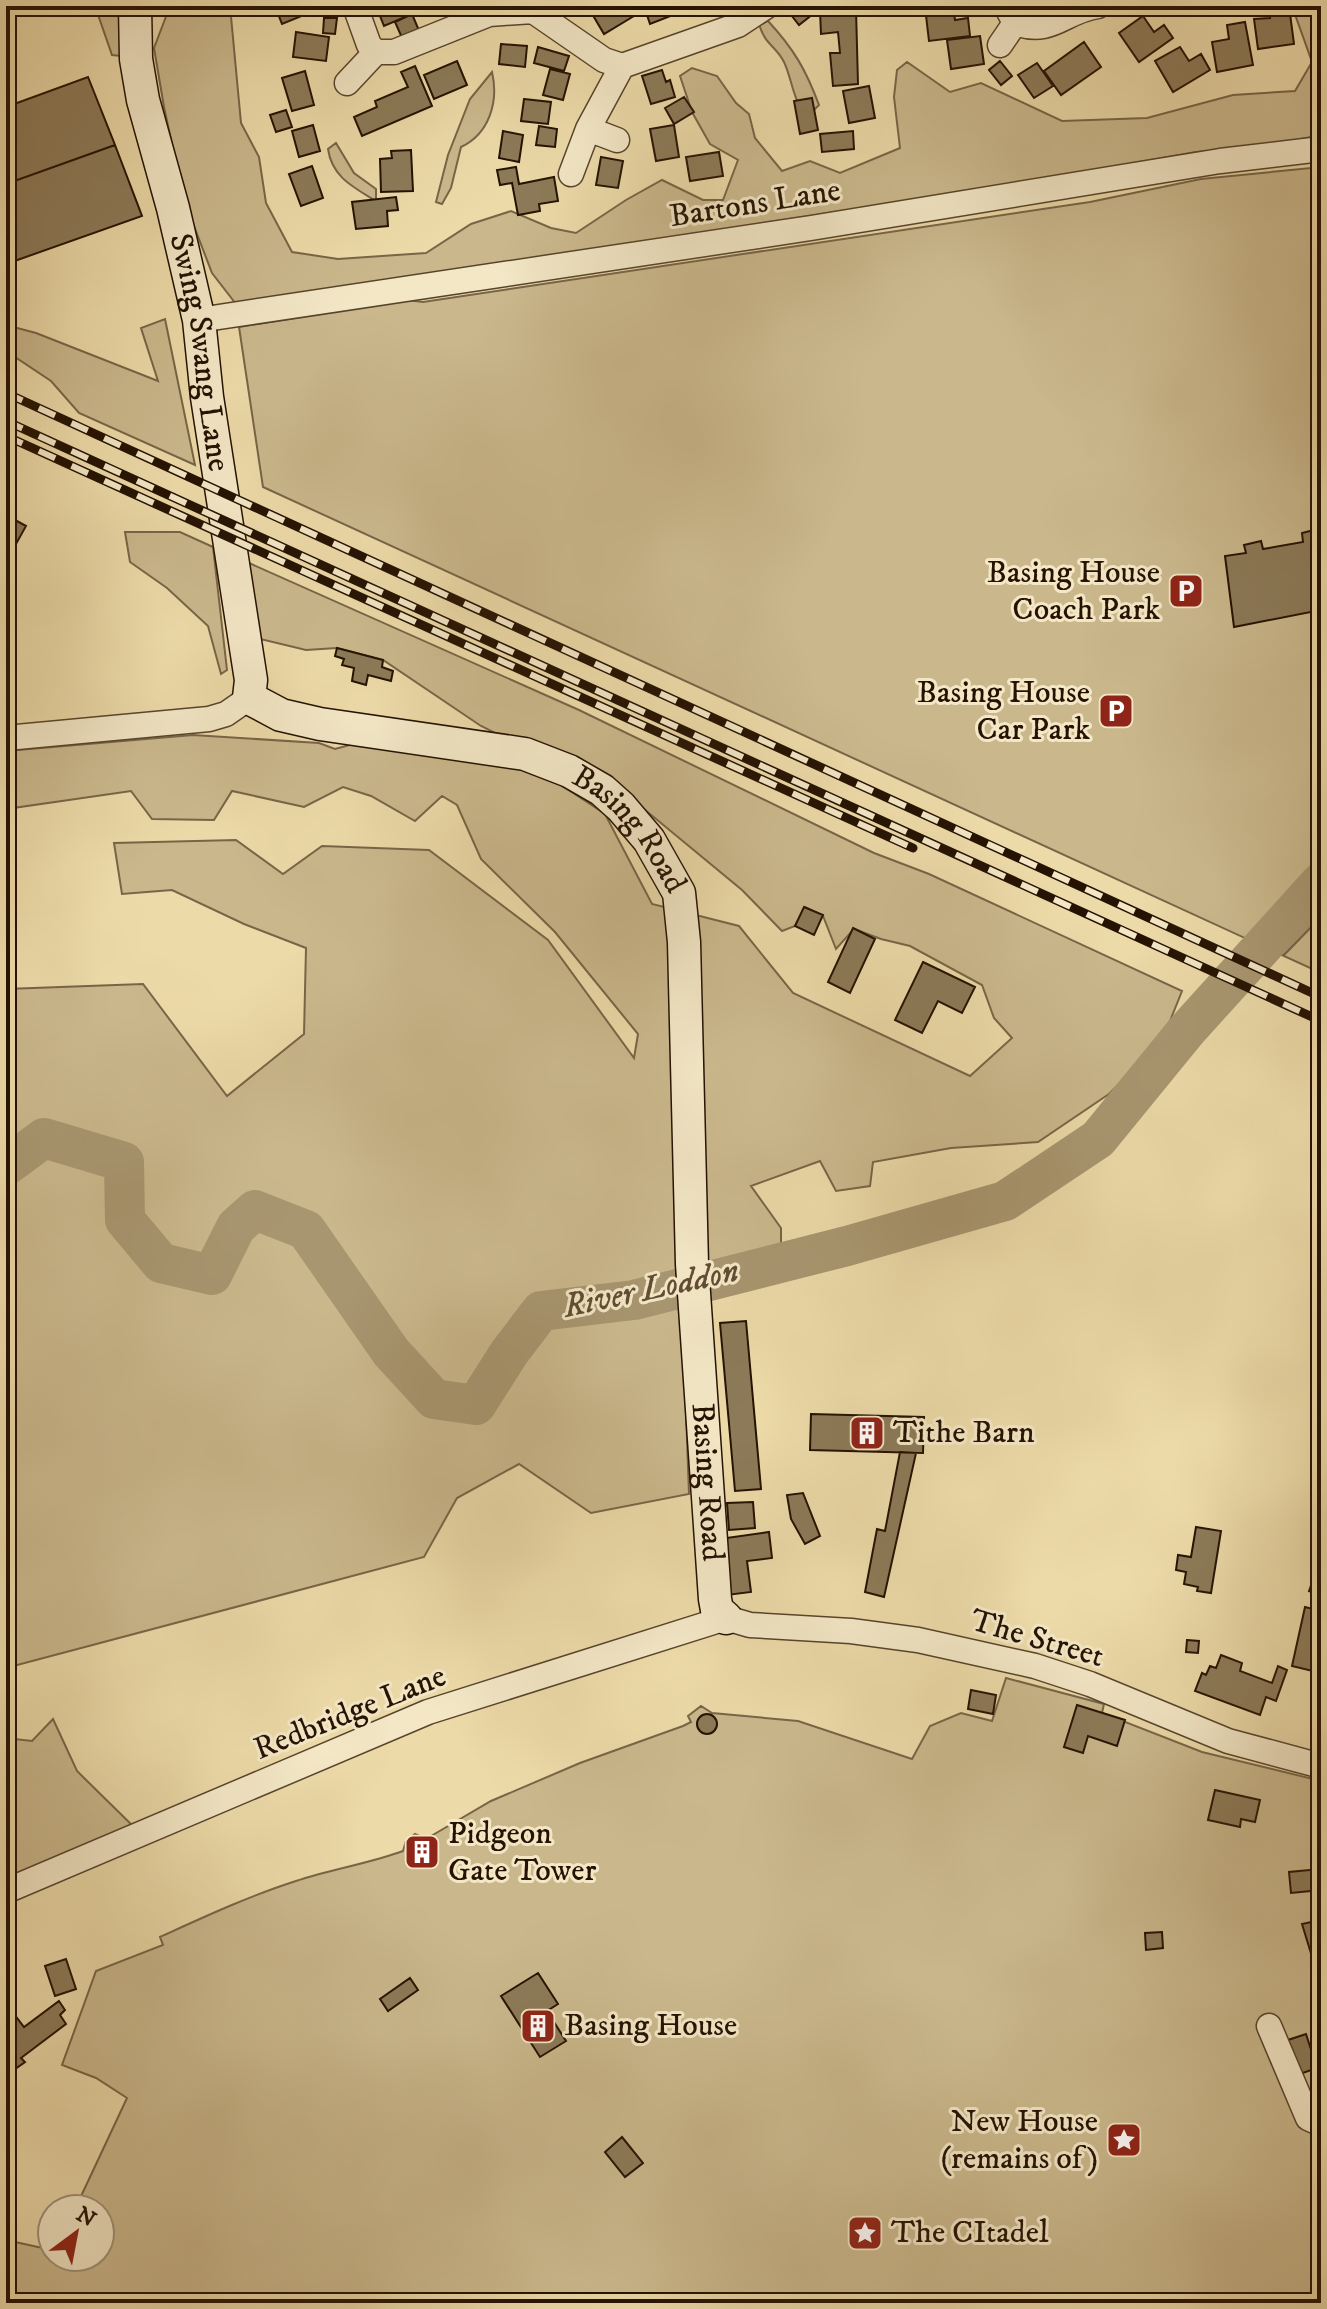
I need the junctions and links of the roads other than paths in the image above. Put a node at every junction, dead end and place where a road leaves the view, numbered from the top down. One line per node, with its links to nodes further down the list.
1 (355, 6): 8 (street)
2 (767, 6): 9 (street)
3 (1098, 6): 6 (street)
4 (135, 7): 15 (street, Swing Swang Lane)
5 (534, 9): 8 (street); 9 (street)
6 (1011, 15): 7 (street)
7 (1000, 45)
8 (376, 52): 10 (street)
9 (622, 66): 11 (street)
10 (347, 83)
11 (588, 129): 12 (street); 14 (street)
12 (617, 140)
13 (1321, 149): 15 (street, Bartons Lane)
14 (571, 174)
15 (199, 320): 16 (street, Swing Swang Lane)
16 (249, 698): 17 (street); 18 (street, Basing Road)
17 (6, 738)
18 (726, 1618): 19 (street, The Street); 20 (street, Redbridge Lane)
19 (1321, 1766)
20 (6, 1891)
21 (1269, 2026): 22 (street)
22 (1321, 2124)

